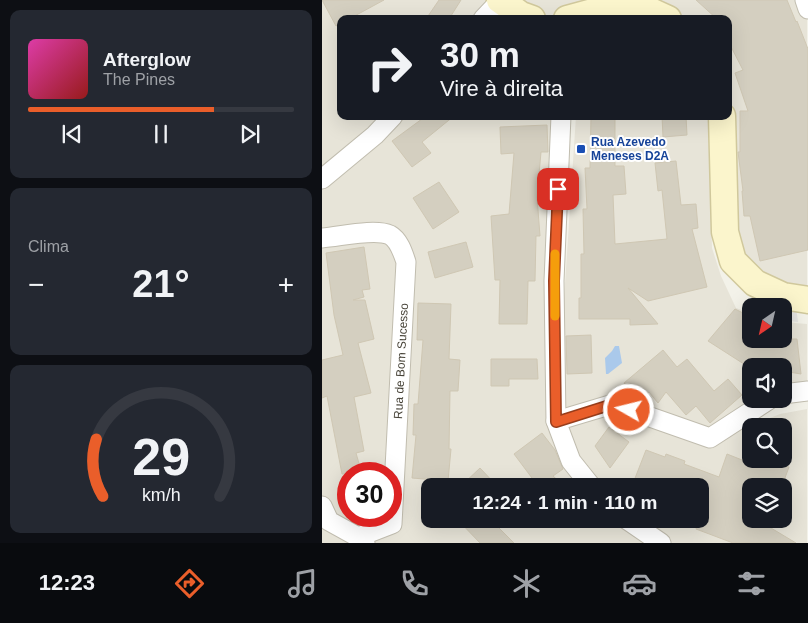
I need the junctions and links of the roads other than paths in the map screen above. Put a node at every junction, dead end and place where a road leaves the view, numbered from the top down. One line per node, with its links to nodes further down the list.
1 (500, 0): 4 (street); 5 (main road)
2 (804, 0): 3 (street)
3 (808, 9)
4 (487, 15)
5 (521, 15)
6 (582, 15): 7 (main road)
7 (659, 15)
8 (389, 120): 11 (street)
9 (561, 120): 17 (street)
10 (722, 120): 13 (main road)
11 (322, 179)
12 (322, 238): 21 (street, Rua de Bom Sucesso)
13 (808, 300)
14 (808, 391): 15 (street)
15 (792, 393)
16 (756, 408): 17 (street)
17 (556, 422): 18 (street)
18 (584, 478)
19 (322, 506): 21 (street)
20 (639, 528): 22 (street)
21 (362, 540)
22 (661, 543)

